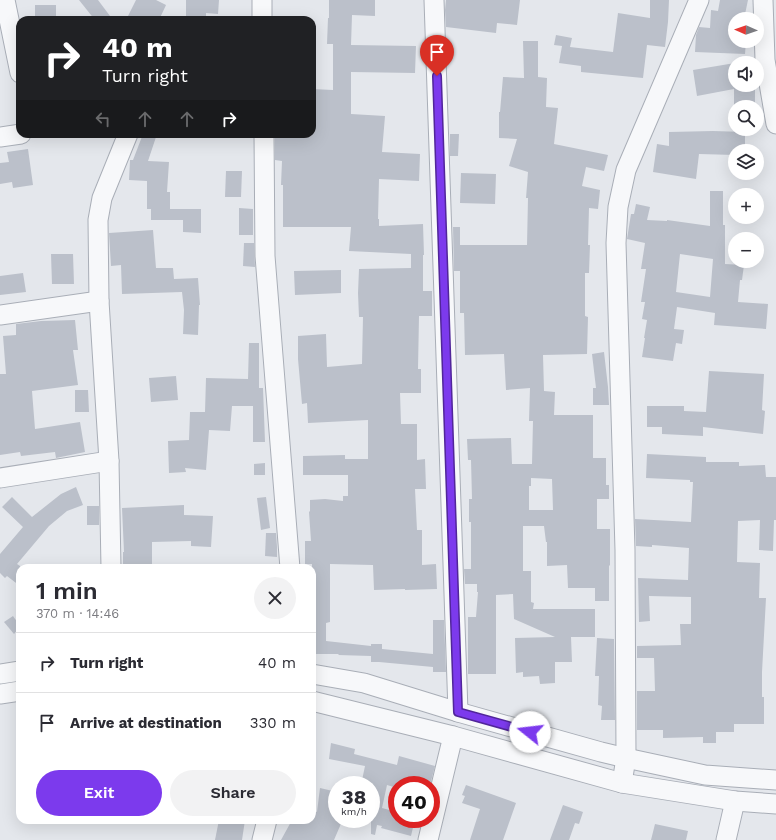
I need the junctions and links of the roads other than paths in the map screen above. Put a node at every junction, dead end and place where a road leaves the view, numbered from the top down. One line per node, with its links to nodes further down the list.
1 (5, 0): 7 (street)
2 (262, 0): 6 (street)
3 (434, 0): 26 (street)
4 (699, 0): 28 (street)
5 (763, 0): 8 (street)
6 (262, 16)
7 (16, 54)
8 (771, 60): 9 (street)
9 (776, 124)
10 (16, 135): 11 (street)
11 (0, 138)
12 (126, 138): 14 (street)
13 (264, 138): 19 (street)
14 (99, 301): 15 (street); 16 (street)
15 (0, 315)
16 (109, 461): 17 (street); 18 (street)
17 (0, 478)
18 (111, 564)
19 (290, 564)
20 (16, 672): 21 (street)
21 (0, 674)
22 (316, 675): 26 (street)
23 (16, 692): 24 (street)
24 (0, 694)
25 (316, 702): 27 (street)
26 (458, 712): 28 (street)
27 (453, 736): 30 (street); 35 (street)
28 (626, 758): 29 (street); 30 (street)
29 (776, 780)
30 (622, 783): 31 (street)
31 (735, 801): 32 (street); 36 (street)
32 (776, 804)
33 (266, 824): 34 (street)
34 (262, 840)
35 (428, 840)
36 (726, 840)

